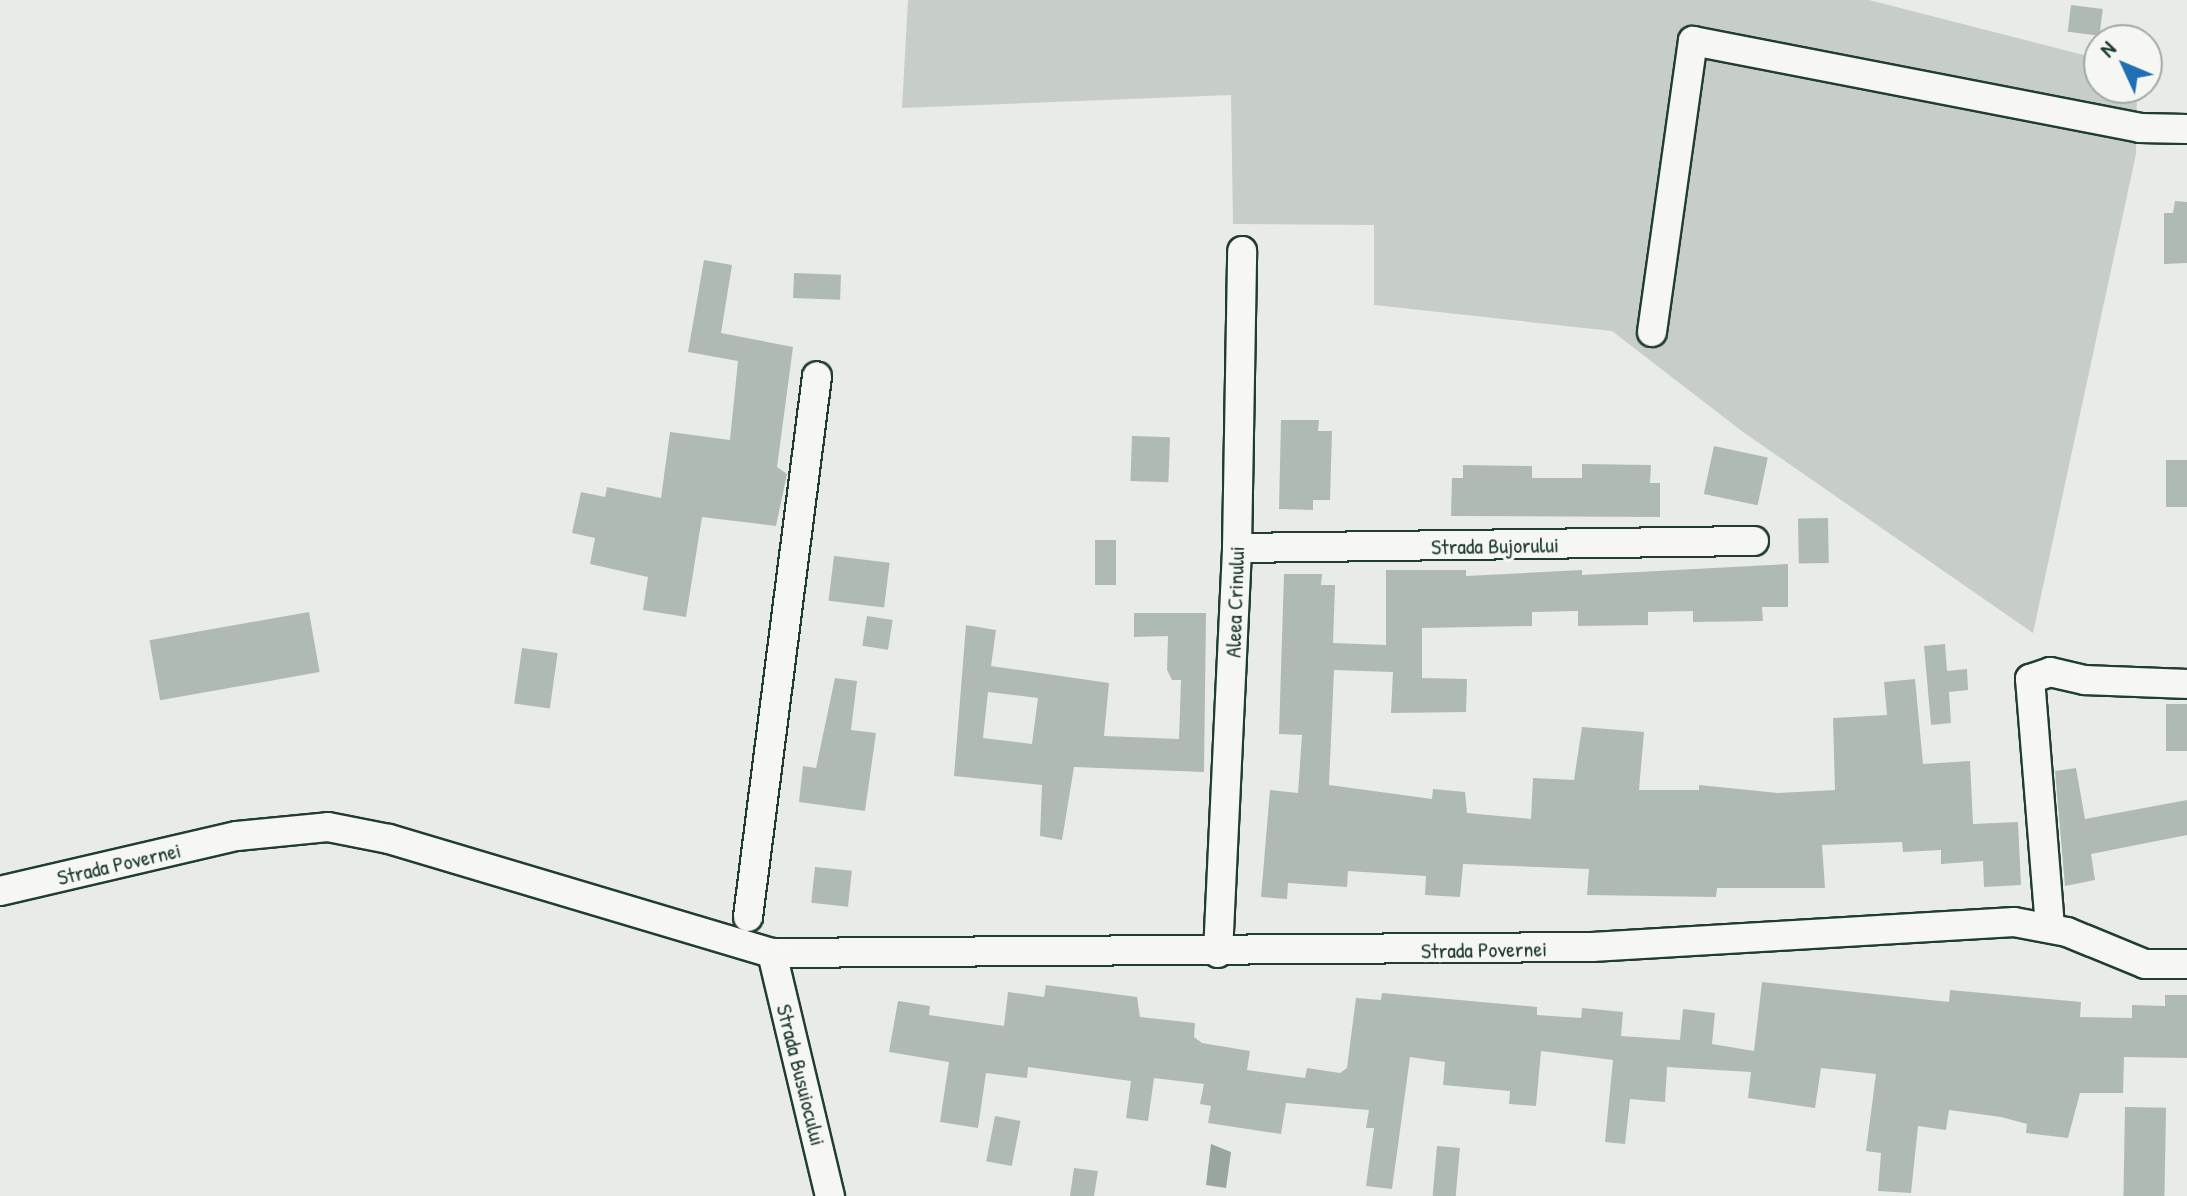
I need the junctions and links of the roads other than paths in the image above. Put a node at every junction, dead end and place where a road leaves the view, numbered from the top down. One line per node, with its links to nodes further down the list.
1 (2187, 129): 3 (street)
2 (1242, 251): 6 (street, Aleea Crinului)
3 (1652, 332)
4 (817, 376): 9 (street)
5 (1754, 541): 6 (street, Strada Bujorului)
6 (1237, 548): 12 (street, Aleea Crinului)
7 (2187, 684): 10 (street)
8 (0, 891): 11 (street, Strada Povernei)
9 (748, 917)
10 (2050, 927): 12 (street, Strada Povernei); 13 (street, Strada Povernei)
11 (772, 953): 12 (street, Strada Povernei); 14 (street, Strada Busuiocului)
12 (1218, 953)
13 (2187, 964)
14 (830, 1196)

